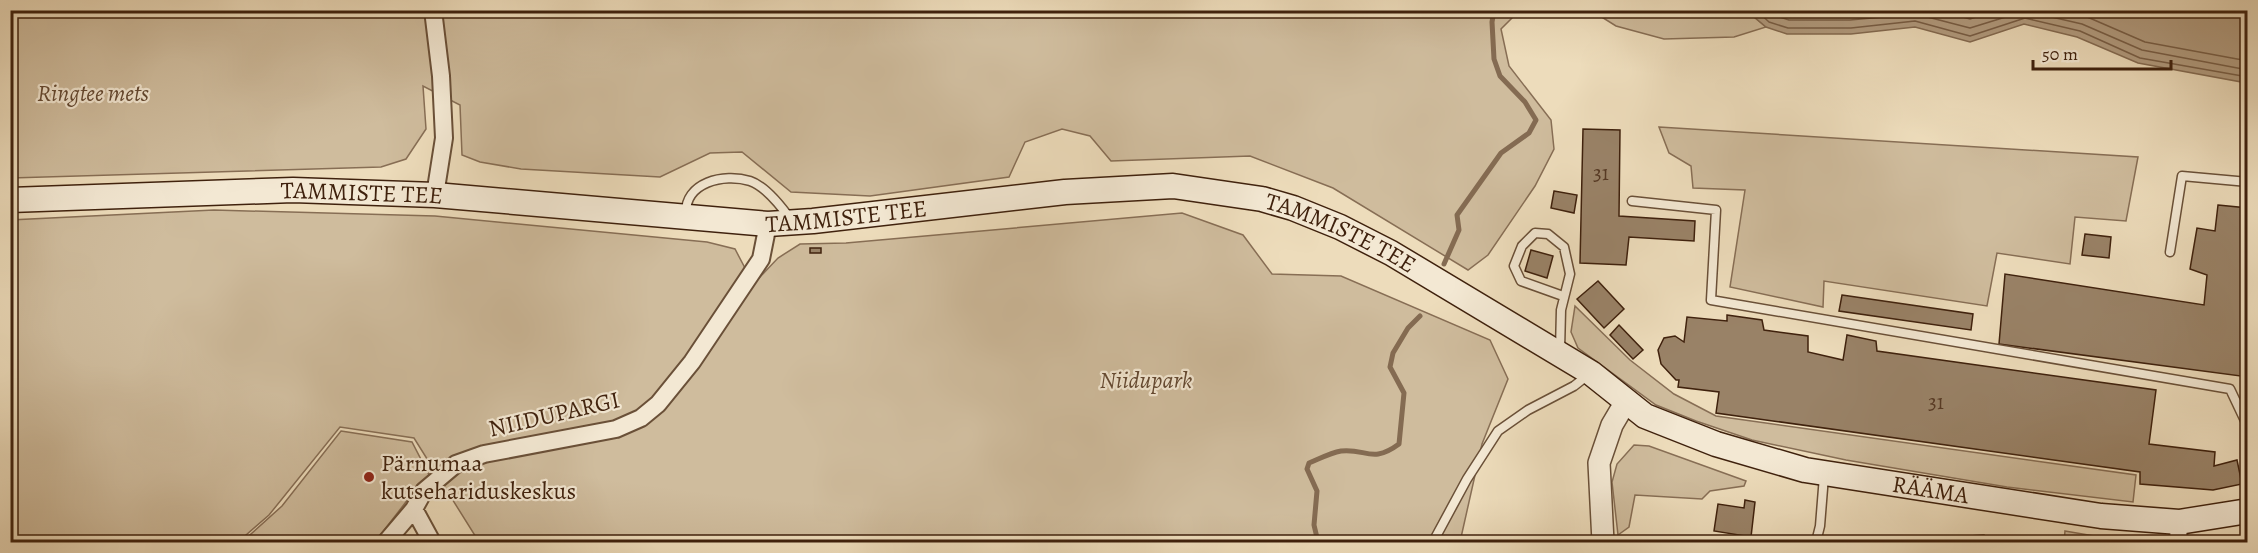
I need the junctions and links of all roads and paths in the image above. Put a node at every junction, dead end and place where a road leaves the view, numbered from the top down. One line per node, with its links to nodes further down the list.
1 (433, 10): 3 (street)
2 (2247, 182): 9 (lane)
3 (435, 195): 4 (main road, TAMMISTE TEE); 6 (main road, TAMMISTE TEE)
4 (10, 200)
5 (1632, 201): 14 (lane)
6 (687, 217): 7 (lane); 8 (main road, TAMMISTE TEE)
7 (793, 222): 8 (main road, TAMMISTE TEE); 11 (main road, TAMMISTE TEE)
8 (768, 224): 16 (street, NIIDUPARGI)
9 (2170, 252)
10 (1563, 296): 10 (lane); 11 (lane)
11 (1560, 354): 12 (main road, TAMMISTE TEE)
12 (1591, 374): 13 (main road, TAMMISTE TEE); 21 (lane)
13 (1626, 403): 15 (main road, RÄÄMA); 22 (street)
14 (2247, 427)
15 (1825, 473): 18 (main road, RÄÄMA); 23 (lane)
16 (414, 509): 19 (street, NIIDUPARGI); 20 (street)
17 (2247, 511): 18 (main road, RÄÄMA)
18 (2179, 532)
19 (387, 543)
20 (432, 543)
21 (1434, 543)
22 (1603, 543)
23 (1816, 543)

